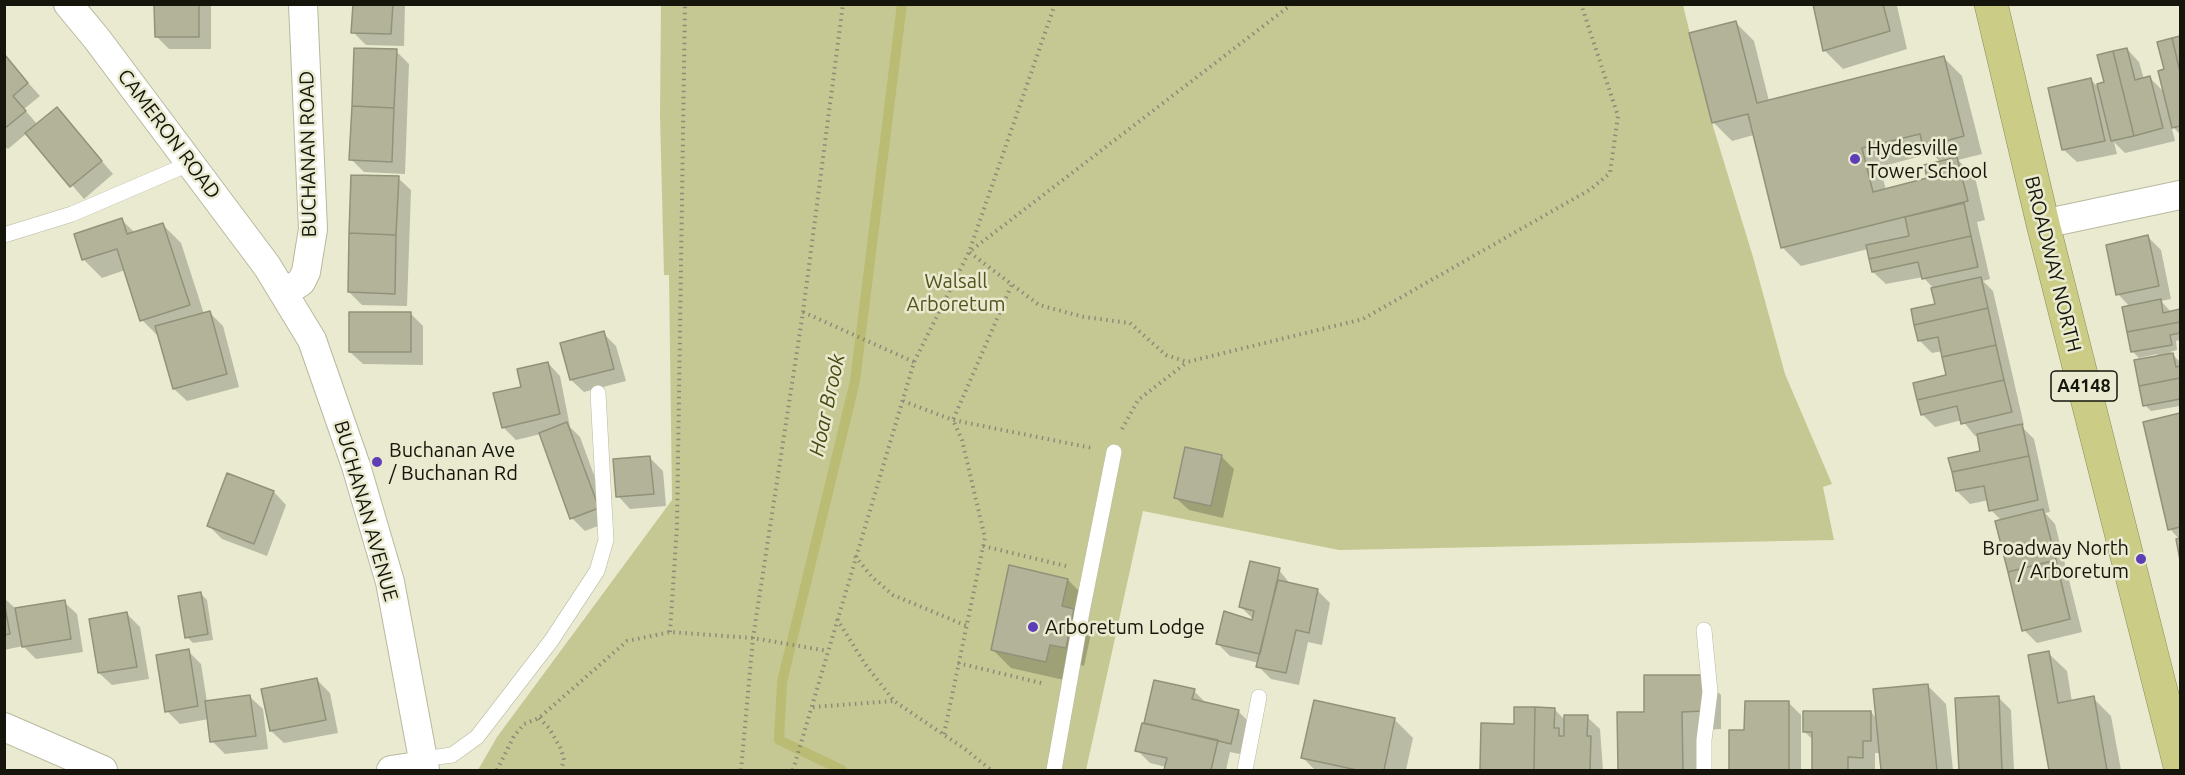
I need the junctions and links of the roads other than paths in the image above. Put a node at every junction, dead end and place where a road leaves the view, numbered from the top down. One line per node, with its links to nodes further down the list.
1 (68, 4): 4 (street, CAMERON ROAD)
2 (303, 4): 9 (street, BUCHANAN ROAD)
3 (1991, 4): 6 (highway, BROADWAY NORTH / A4148)
4 (191, 163): 7 (lane); 8 (street, CAMERON ROAD)
5 (2181, 195): 6 (street)
6 (2043, 224): 16 (highway, BROADWAY NORTH / A4148)
7 (4, 235)
8 (267, 266): 9 (street, BUCHANAN AVENUE)
9 (284, 293): 15 (street, BUCHANAN AVENUE)
10 (598, 393): 15 (lane)
11 (1114, 452): 19 (lane)
12 (1704, 630): 21 (lane)
13 (1259, 698): 20 (lane)
14 (4, 727): 17 (street)
15 (424, 765): 18 (street)
16 (2181, 766)
17 (103, 771)
18 (391, 771)
19 (1054, 771)
20 (1245, 771)
21 (1704, 771)

